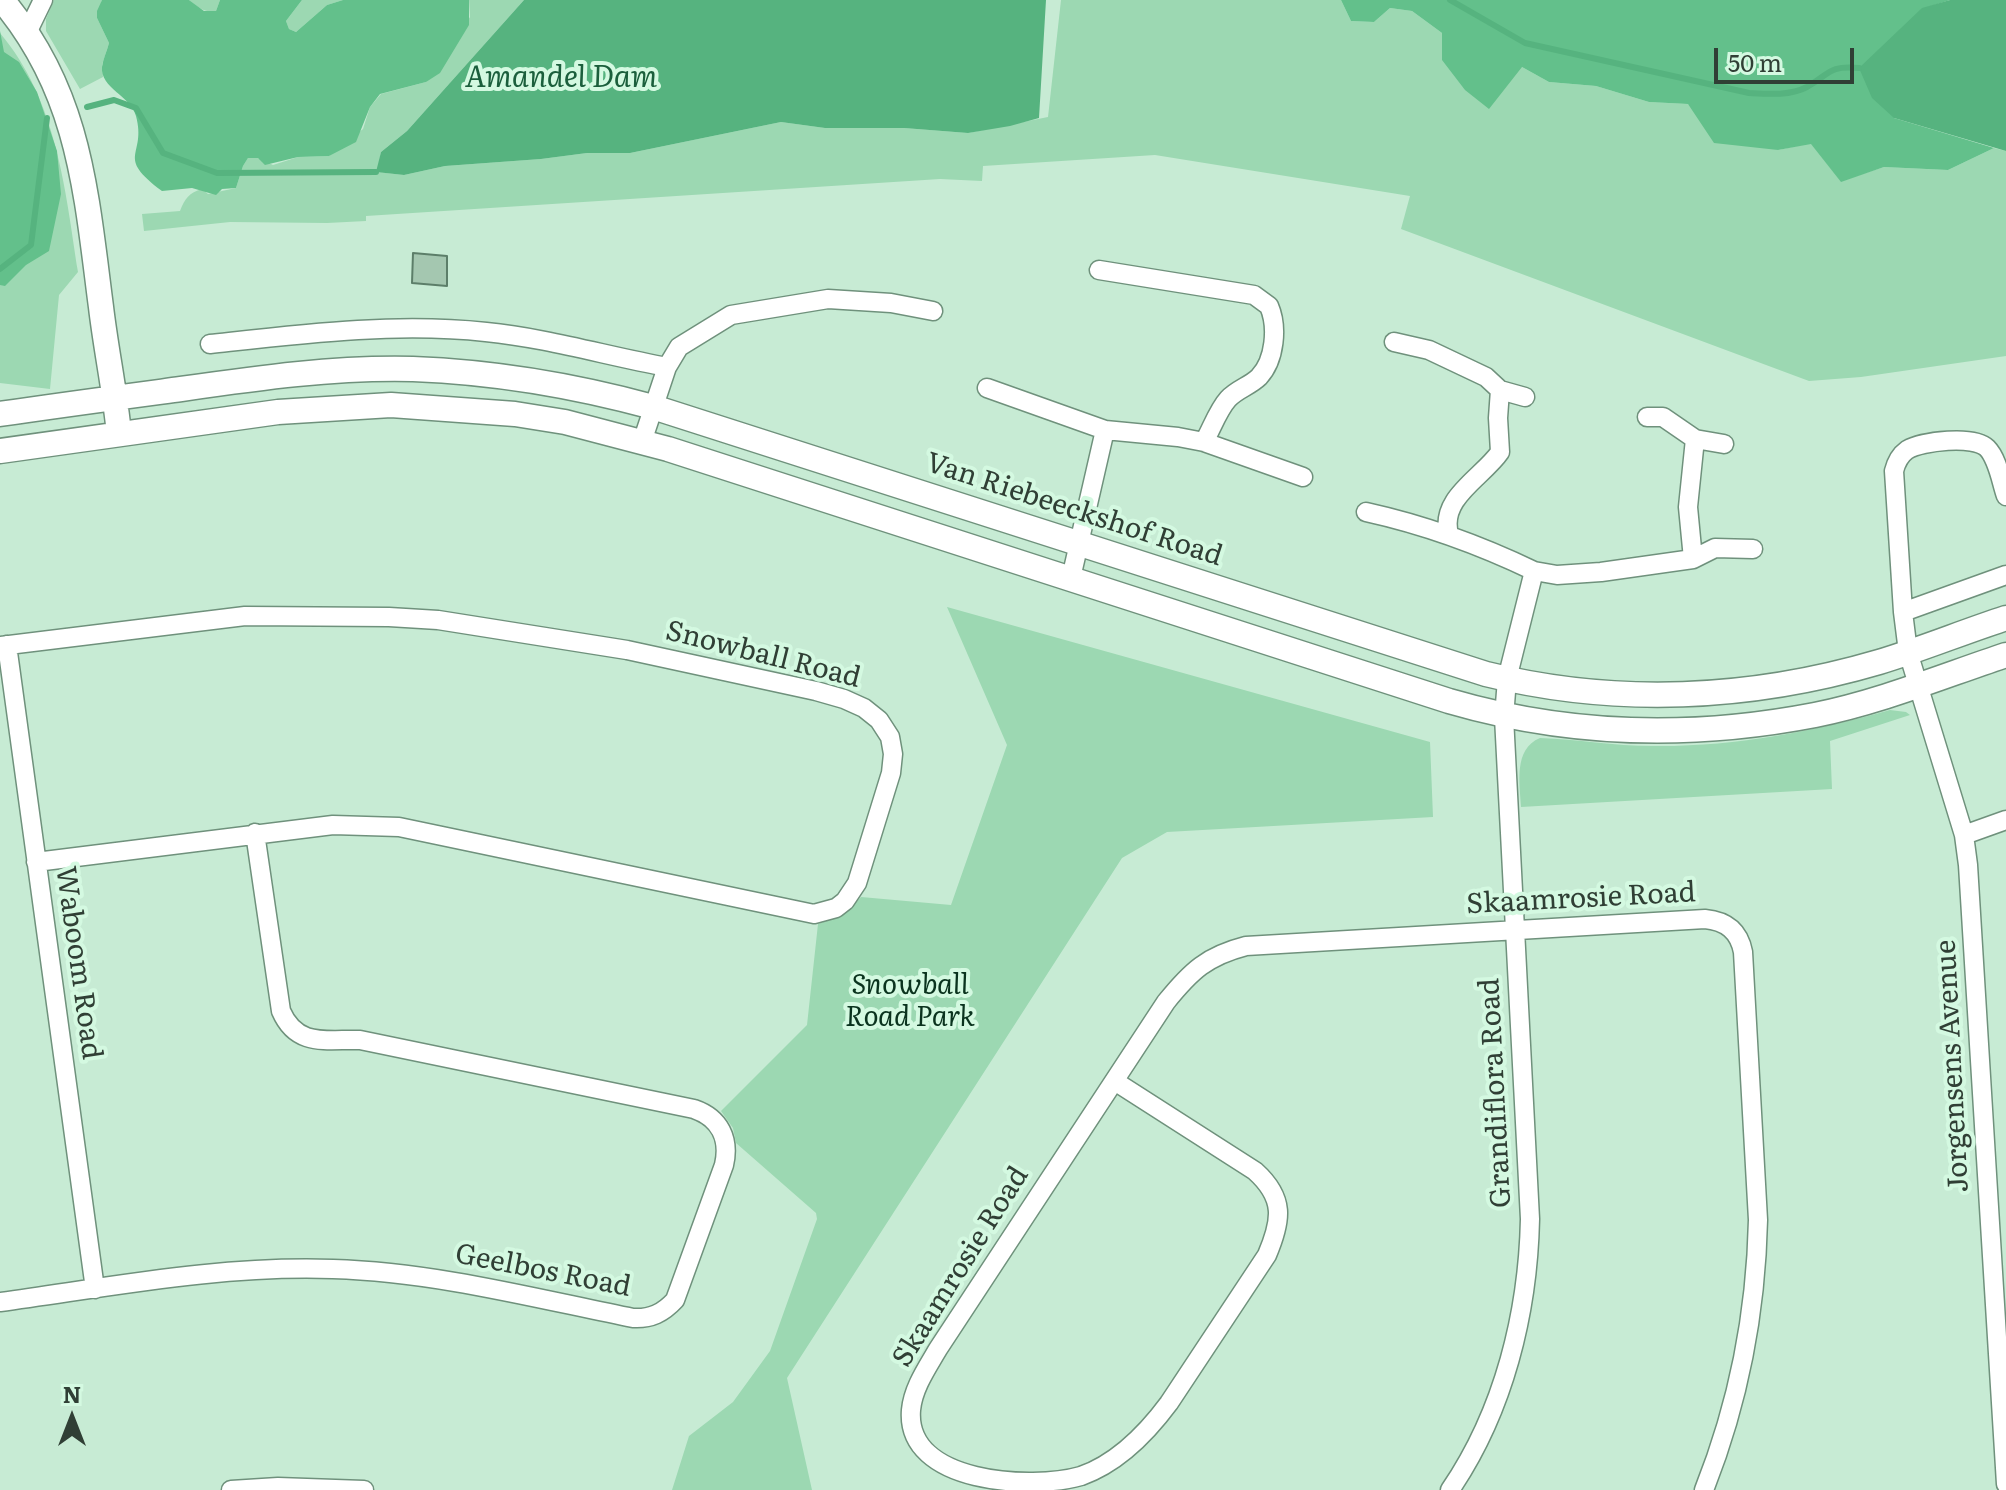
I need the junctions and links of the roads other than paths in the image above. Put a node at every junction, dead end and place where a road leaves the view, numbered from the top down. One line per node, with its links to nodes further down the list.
1 (2, 0): 3 (street)
2 (43, 0): 3 (street)
3 (27, 33): 12 (street)
4 (1099, 270): 20 (street)
5 (933, 311): 8 (street)
6 (1394, 342): 10 (street)
7 (210, 344): 8 (street)
8 (667, 367): 13 (street)
9 (987, 388): 16 (street)
10 (1500, 390): 11 (street); 26 (street)
11 (1525, 397)
12 (115, 398): 13 (street, Van Riebeeckshof Road); 14 (street, Van Riebeeckshof Road); 17 (street)
13 (653, 407): 19 (street); 27 (street, Van Riebeeckshof Road)
14 (0, 414)
15 (1647, 417): 18 (street)
16 (1105, 430): 20 (street); 27 (street)
17 (119, 434): 19 (street); 22 (street)
18 (1695, 439): 21 (street); 29 (street)
19 (642, 442): 32 (street)
20 (1204, 442): 23 (street)
21 (1724, 444)
22 (0, 451)
23 (1303, 477)
24 (2006, 496): 33 (street, Jorgensens Avenue)
25 (1366, 512): 26 (street)
26 (1449, 534): 30 (street)
27 (1080, 544): 32 (street); 38 (street, Van Riebeeckshof Road)
28 (1753, 549): 29 (street)
29 (1693, 559): 30 (street)
30 (1534, 571): 38 (street, Grandiflora Road)
31 (2006, 575): 33 (street)
32 (1071, 578): 40 (street)
33 (1903, 612): 36 (street, Jorgensens Avenue)
34 (2006, 618): 36 (street, Van Riebeeckshof Road)
35 (3, 646): 42 (street, Snowball Road); 44 (street, Waboom Road)
36 (1908, 652): 38 (street, Van Riebeeckshof Road); 39 (street, Jorgensens Avenue)
37 (2006, 655): 39 (street)
38 (1507, 679): 40 (street, Grandiflora Road)
39 (1917, 685): 40 (street); 43 (street, Jorgensens Avenue)
40 (1504, 717): 45 (street, Grandiflora Road)
41 (2006, 820): 43 (street)
42 (255, 833): 44 (street, Snowball Road); 47 (street, Geelbos Road)
43 (1964, 835): 49 (street, Jorgensens Avenue)
44 (36, 862): 47 (street, Waboom Road)
45 (1517, 930): 46 (street, Skaamrosie Road); 52 (street, Grandiflora Road); 53 (street, Skaamrosie Road)
46 (1116, 1082): 46 (street, Skaamrosie Road)
47 (95, 1289): 48 (street, Geelbos Road)
48 (0, 1302)
49 (2006, 1484)
50 (231, 1490): 51 (street)
51 (364, 1490)
52 (1450, 1490)
53 (1704, 1490)

